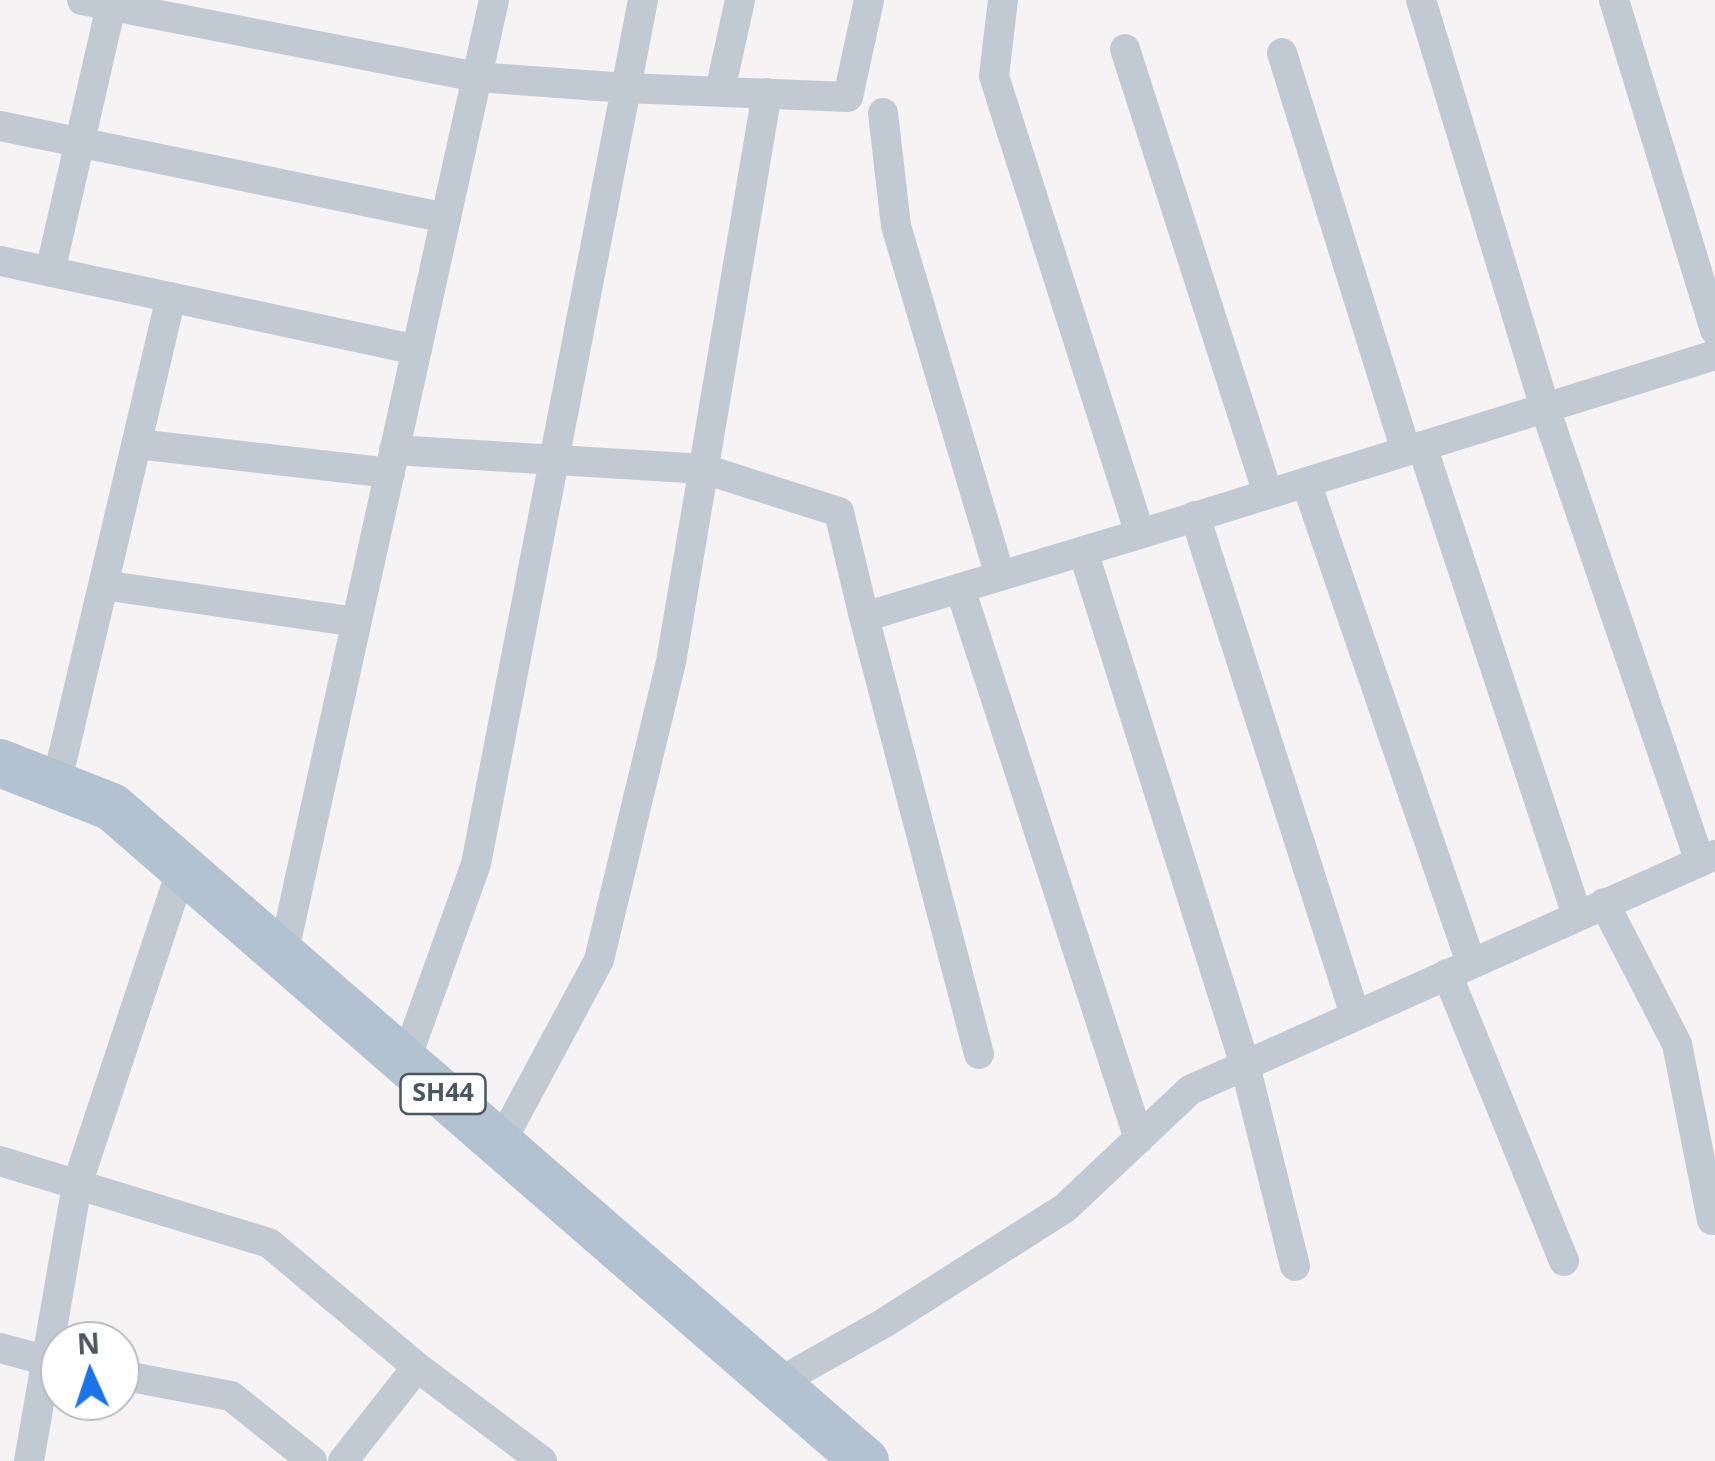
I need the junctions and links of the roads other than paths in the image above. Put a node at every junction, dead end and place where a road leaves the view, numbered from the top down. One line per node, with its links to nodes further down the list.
1 (494, 0): 11 (street)
2 (643, 0): 12 (street)
3 (740, 0): 13 (street)
4 (868, 0): 14 (street)
5 (1003, 0): 34 (street)
6 (1420, 0): 25 (street)
7 (1614, 0): 22 (street)
8 (92, 2): 11 (street); 17 (street)
9 (1124, 49): 32 (street)
10 (1282, 53): 27 (street)
11 (477, 77): 12 (street); 18 (street)
12 (626, 88): 13 (street); 28 (street)
13 (720, 92): 14 (street)
14 (767, 93): 30 (street)
15 (882, 113): 36 (street)
16 (0, 126): 17 (street)
17 (80, 142): 18 (street); 20 (street)
18 (446, 218): 23 (street)
19 (0, 261): 20 (street)
20 (50, 272): 21 (street)
21 (172, 297): 23 (street); 26 (street)
22 (1715, 330)
23 (416, 350): 29 (street)
24 (1715, 354): 25 (street)
25 (1545, 408): 27 (street); 43 (street)
26 (137, 444): 29 (street); 37 (street)
27 (1414, 448): 31 (street); 45 (street)
28 (554, 458): 29 (street); 30 (street); 50 (street)
29 (392, 461): 40 (street)
30 (704, 468): 39 (street); 53 (street)
31 (1306, 482): 32 (street); 47 (street)
32 (1268, 494): 33 (street)
33 (1195, 516): 34 (street); 48 (street)
34 (1140, 534): 35 (street)
35 (1082, 551): 36 (street); 51 (street)
36 (1000, 576): 38 (street)
37 (103, 585): 40 (street); 42 (street)
38 (960, 588): 39 (street); 52 (street)
39 (864, 616): 49 (street)
40 (356, 622): 46 (street)
41 (0, 764): 42 (main road, SH44)
42 (56, 785): 44 (main road, SH44)
43 (1708, 859): 45 (street)
44 (182, 868): 46 (main road, SH44); 55 (street)
45 (1590, 909): 47 (street); 56 (street)
46 (282, 955): 50 (main road, SH44)
47 (1459, 968): 48 (street); 57 (street)
48 (1355, 1015): 51 (street)
49 (979, 1054)
50 (406, 1062): 53 (main road, SH44)
51 (1245, 1066): 52 (street); 58 (street)
52 (1138, 1139): 64 (street)
53 (500, 1144): 64 (main road, SH44)
54 (0, 1161): 55 (street)
55 (77, 1184): 59 (street); 62 (street)
56 (1712, 1220)
57 (1564, 1261)
58 (1296, 1266)
59 (59, 1321)
60 (0, 1348): 61 (street)
61 (40, 1359)
62 (417, 1367): 68 (street); 69 (street)
63 (140, 1380): 67 (street)
64 (776, 1384): 70 (main road, SH44)
65 (40, 1416): 66 (street)
66 (29, 1461)
67 (312, 1461)
68 (343, 1461)
69 (542, 1461)
70 (864, 1461)

